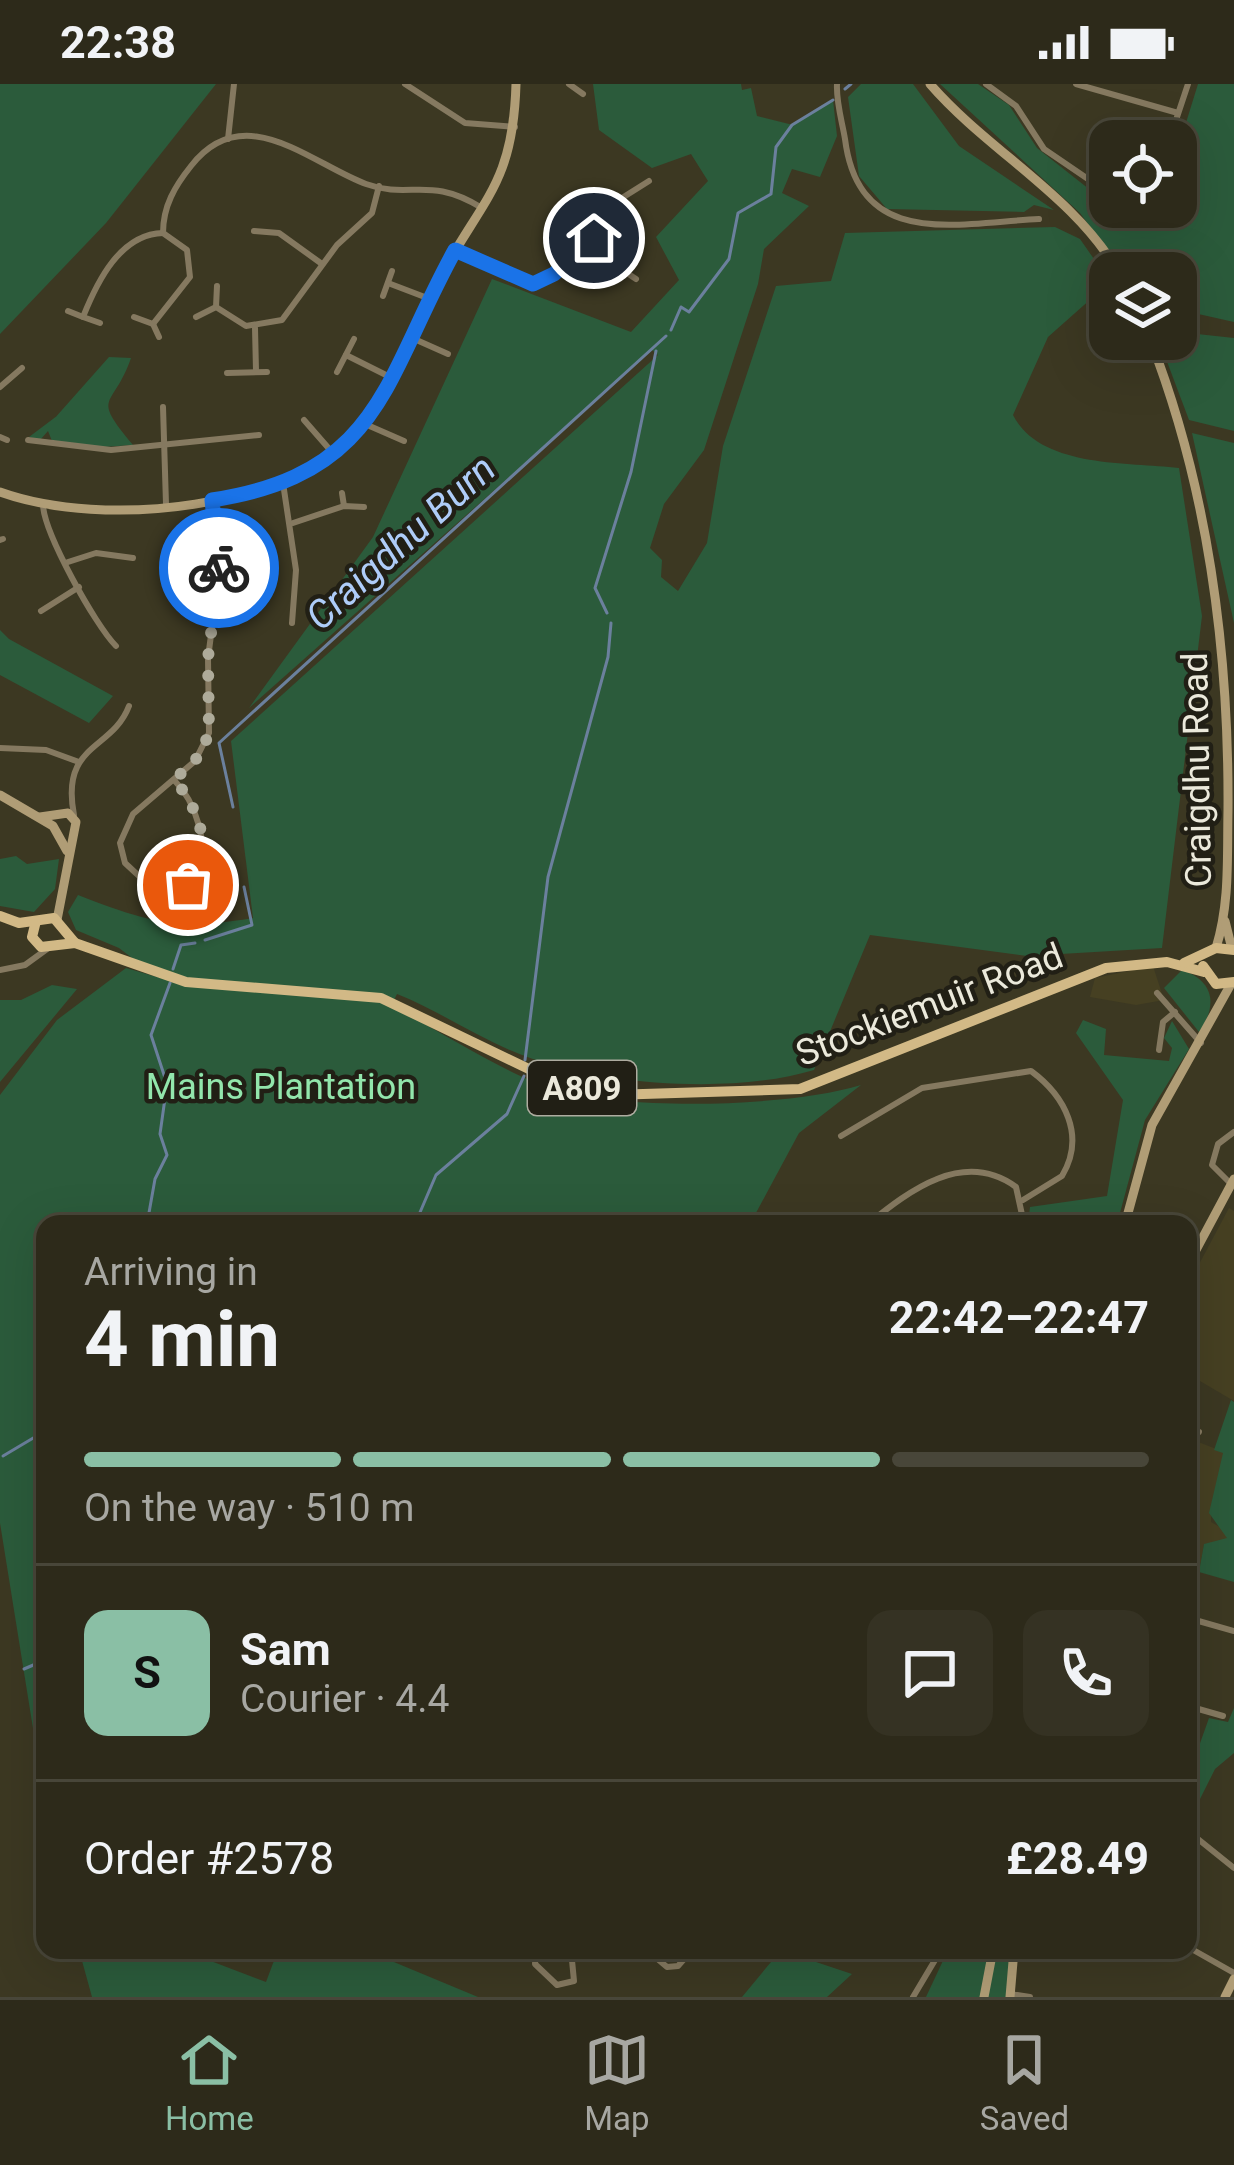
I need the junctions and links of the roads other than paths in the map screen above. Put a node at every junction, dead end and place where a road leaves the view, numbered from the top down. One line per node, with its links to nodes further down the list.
1 (234, 84): 14 (street)
2 (516, 84): 13 (main road)
3 (569, 84): 10 (street)
4 (837, 84): 19 (street)
5 (930, 84): 24 (main road)
6 (986, 84): 15 (street)
7 (1076, 84): 11 (street)
8 (1188, 84): 11 (street)
9 (410, 85): 13 (street)
10 (583, 94)
11 (1178, 113): 12 (street)
12 (1176, 120)
13 (514, 127): 18 (main road)
14 (228, 139): 17 (street); 21 (street)
15 (1089, 179)
16 (649, 181): 22 (street)
17 (380, 186): 18 (street); 25 (street)
18 (483, 208): 23 (main road)
19 (1039, 219)
20 (254, 231): 25 (street)
21 (163, 232): 34 (street); 38 (street)
22 (588, 247): 23 (street); 27 (street)
23 (455, 250): 31 (main road)
24 (1102, 252)
25 (322, 264): 39 (street)
26 (392, 271): 28 (street)
27 (636, 279)
28 (388, 283): 30 (street); 31 (street)
29 (217, 286): 32 (street)
30 (382, 296)
31 (430, 299): 43 (main road)
32 (215, 307): 36 (street); 39 (street)
33 (68, 311): 34 (street)
34 (82, 317): 37 (street)
35 (134, 317): 38 (street)
36 (196, 317)
37 (100, 323)
38 (153, 324): 40 (street)
39 (255, 328): 49 (street)
40 (159, 337)
41 (436, 337): 44 (street)
42 (354, 338): 46 (street)
43 (412, 338): 44 (street); 53 (main road)
44 (432, 346): 45 (street)
45 (448, 354)
46 (346, 355): 51 (street); 53 (street)
47 (1157, 360): 93 (main road, Craigdhu Road)
48 (22, 368): 54 (street)
49 (256, 371): 50 (street); 52 (street)
50 (267, 372)
51 (337, 372)
52 (227, 373)
53 (394, 379): 57 (main road)
54 (0, 387)
55 (163, 407): 63 (street)
56 (304, 420): 64 (street)
57 (365, 424): 60 (street); 64 (main road)
58 (394, 424): 60 (street)
59 (259, 435): 63 (street)
60 (390, 435): 62 (street)
61 (28, 440): 63 (street)
62 (404, 441)
63 (166, 447): 70 (street)
64 (333, 454): 65 (main road)
65 (283, 483): 68 (main road); 73 (street)
66 (0, 492): 69 (main road)
67 (342, 494): 71 (street)
68 (212, 500): 70 (main road); 85 (street)
69 (43, 504): 70 (main road); 75 (street)
70 (166, 504)
71 (344, 506): 72 (street); 73 (street)
72 (364, 507)
73 (291, 523): 77 (street)
74 (133, 557): 75 (street)
75 (68, 562): 76 (street)
76 (79, 587): 79 (street); 81 (street)
77 (293, 608): 78 (street); 80 (street)
78 (306, 609)
79 (40, 611)
80 (292, 623)
81 (116, 646)
82 (129, 706): 84 (street)
83 (0, 748): 84 (street)
84 (79, 762): 87 (street)
85 (174, 780): 89 (street); 89 (street)
86 (0, 795): 87 (main road)
87 (61, 822): 88 (main road); 88 (main road)
88 (67, 850): 92 (main road)
89 (200, 879): 90 (street)
90 (210, 889)
91 (0, 916): 94 (main road)
92 (52, 919): 94 (main road); 95 (main road); 96 (main road, Stockiemuir Road / A809); 97 (main road)
93 (1225, 921): 98 (main road, Craigdhu Road); 99 (main road, Craigdhu Road)
94 (20, 923): 95 (main road)
95 (33, 939): 97 (main road); 101 (street)
96 (76, 944): 97 (main road, Stockiemuir Road / A809); 100 (main road, Stockiemuir Road / A809)
97 (52, 947): 101 (street)
98 (1233, 949): 99 (main road)
99 (1210, 952): 100 (main road, Stockiemuir Road / A809); 103 (main road)
100 (1184, 963): 103 (main road, Stockiemuir Road / A809)
101 (25, 965): 102 (street)
102 (0, 970)
103 (1208, 977): 104 (main road, Stockiemuir Road); 106 (main road)
104 (1232, 983): 106 (main road)
105 (1157, 993): 107 (street)
106 (1219, 1001): 108 (main road)
107 (1175, 1012): 108 (street); 109 (street)
108 (1202, 1043): 116 (main road)
109 (1159, 1050)
110 (1234, 1132): 112 (street)
111 (841, 1136): 113 (street)
112 (1232, 1182): 117 (main road)
113 (1023, 1201): 114 (street); 115 (street)
114 (879, 1215)
115 (1024, 1215)
116 (1127, 1215)
117 (1197, 1248)
118 (1197, 1621): 119 (street)
119 (1234, 1631)
120 (1197, 1709): 121 (street)
121 (1223, 1716)
122 (1197, 1838): 123 (street)
123 (1234, 1868)
124 (1197, 1953): 132 (street)
125 (536, 1959): 126 (street)
126 (572, 1959)
127 (658, 1959): 128 (street)
128 (684, 1959)
129 (936, 1959): 134 (street)
130 (991, 1959): 135 (main road)
131 (1013, 1959): 133 (main road)
132 (1234, 1976): 137 (main road)
133 (1010, 1995): 136 (street)
134 (913, 1997)
135 (984, 1997)
136 (1030, 1997)
137 (1225, 1997)

